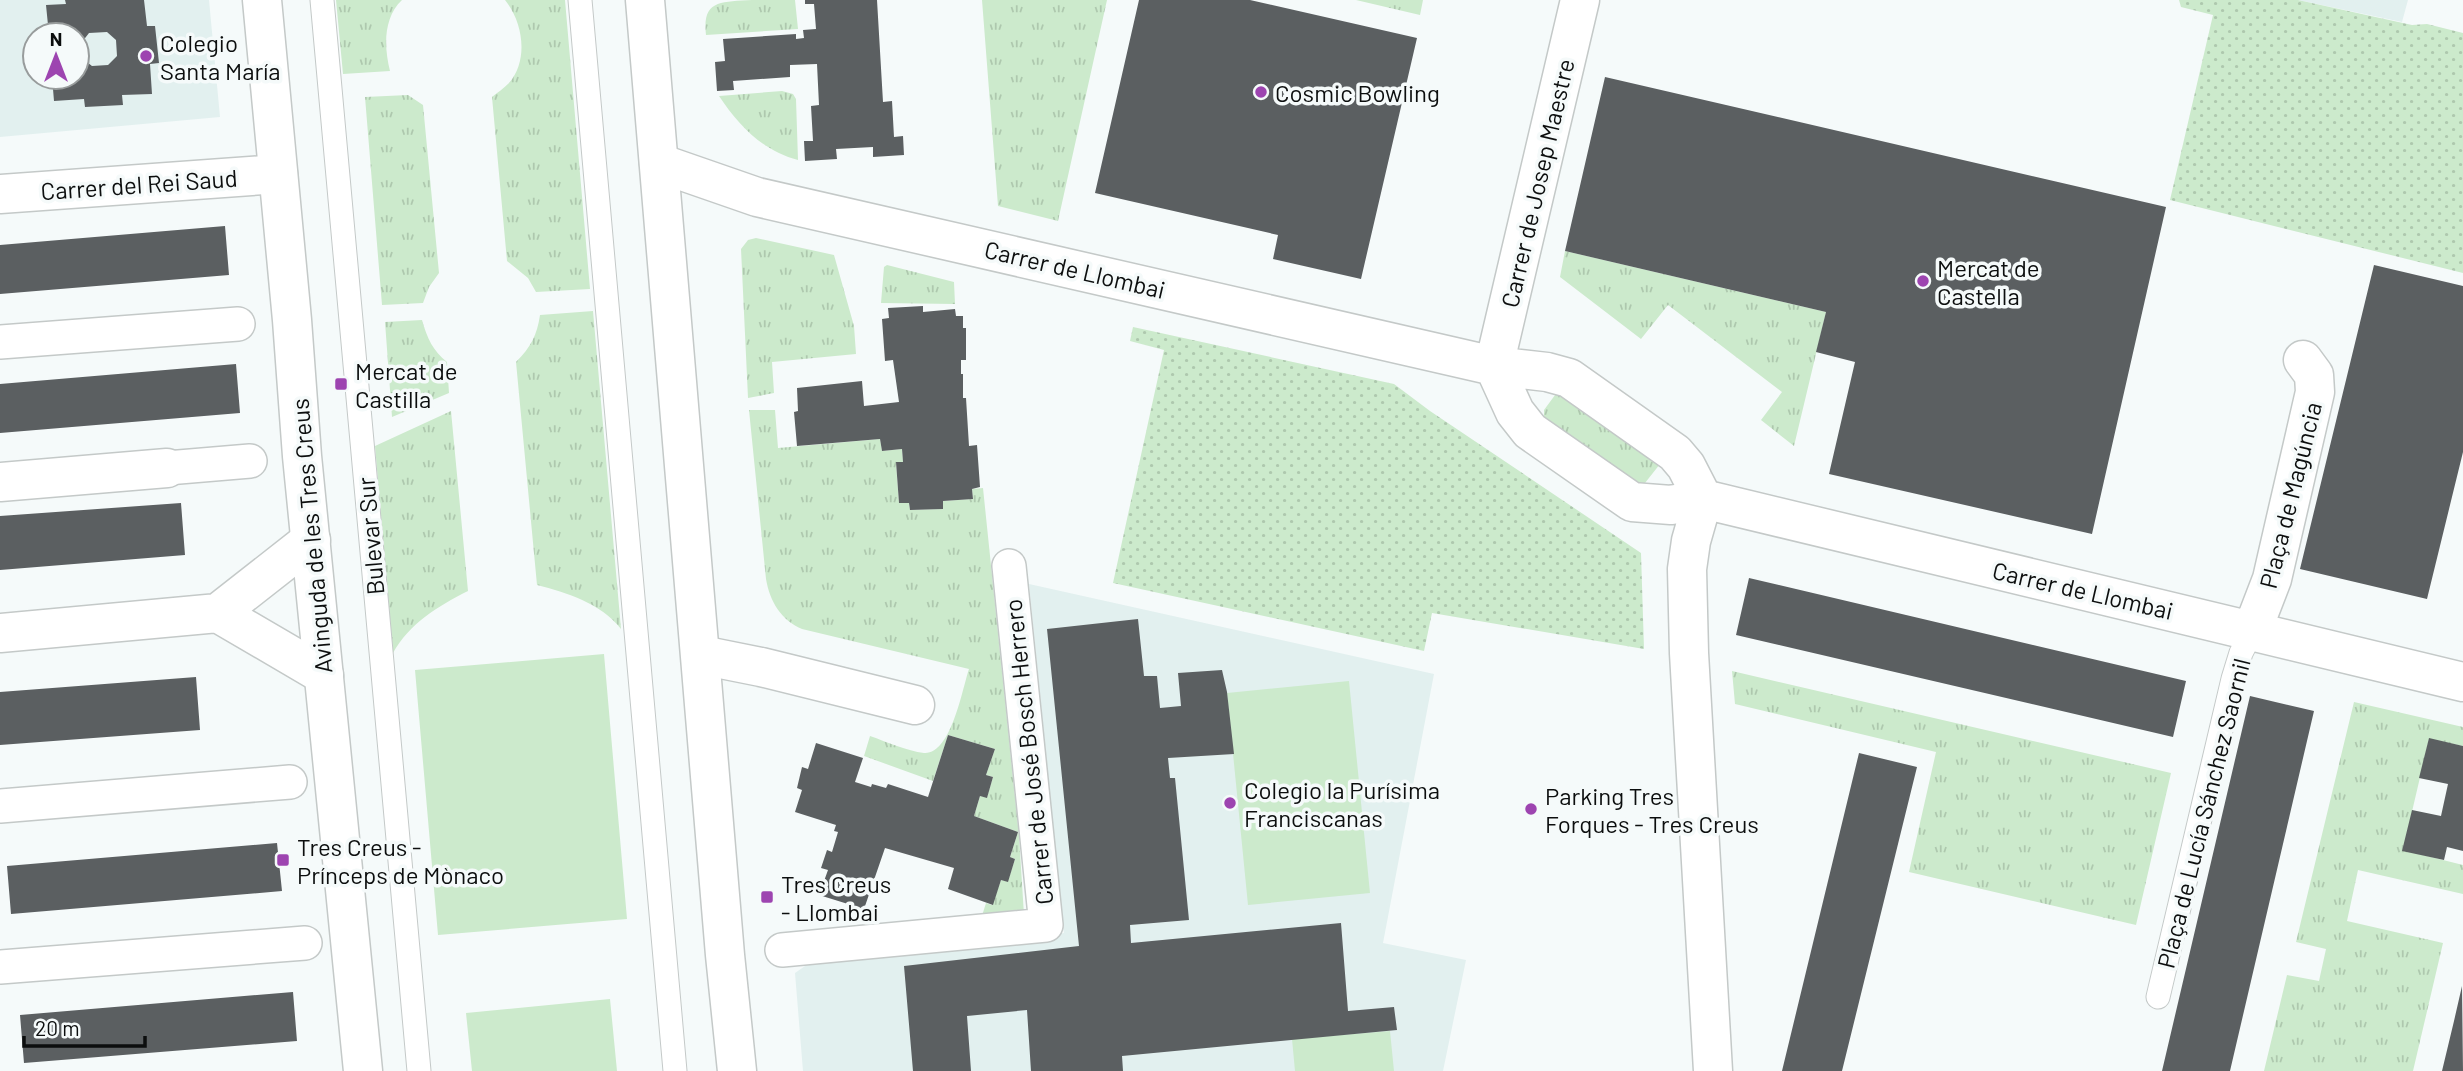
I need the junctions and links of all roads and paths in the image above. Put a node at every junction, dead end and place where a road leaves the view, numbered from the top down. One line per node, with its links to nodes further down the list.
1 (262, 0): 7 (street, Avinguda de les Tres Creus)
2 (322, 0): 33 (lane, Bulevar Sur)
3 (580, 0): 34 (lane)
4 (645, 0): 6 (street)
5 (1580, 0): 12 (street, Carrer de Josep Maestre)
6 (659, 163): 12 (street, Carrer de Llombai); 22 (street)
7 (278, 174): 8 (street, Carrer del Rei Saud); 17 (street, Avinguda de les Tres Creus)
8 (0, 194)
9 (238, 324): 10 (street)
10 (0, 342)
11 (2303, 360): 20 (street, Plaça de Magúncia)
12 (1493, 366): 16 (street, Carrer de Llombai); 16 (street, Carrer de Llombai)
13 (250, 461): 14 (street)
14 (167, 468): 15 (street)
15 (0, 482)
16 (1703, 499): 20 (street, Carrer de Llombai); 36 (street)
17 (311, 540): 19 (street); 23 (street, Avinguda de les Tres Creus)
18 (1009, 566): 29 (street, Carrer de José Bosch Herrero)
19 (218, 613): 21 (street); 23 (street)
20 (2252, 631): 24 (street, Carrer de Llombai); 31 (lane, Plaça de Lucía Sánchez Saornil)
21 (0, 633)
22 (701, 655): 25 (street); 35 (street)
23 (324, 675): 32 (street, Avinguda de les Tres Creus)
24 (2463, 682)
25 (915, 705)
26 (290, 782): 27 (street)
27 (0, 806)
28 (305, 943): 30 (street)
29 (782, 950)
30 (0, 967)
31 (2158, 997)
32 (363, 1071)
33 (419, 1071)
34 (675, 1071)
35 (737, 1071)
36 (1713, 1071)

